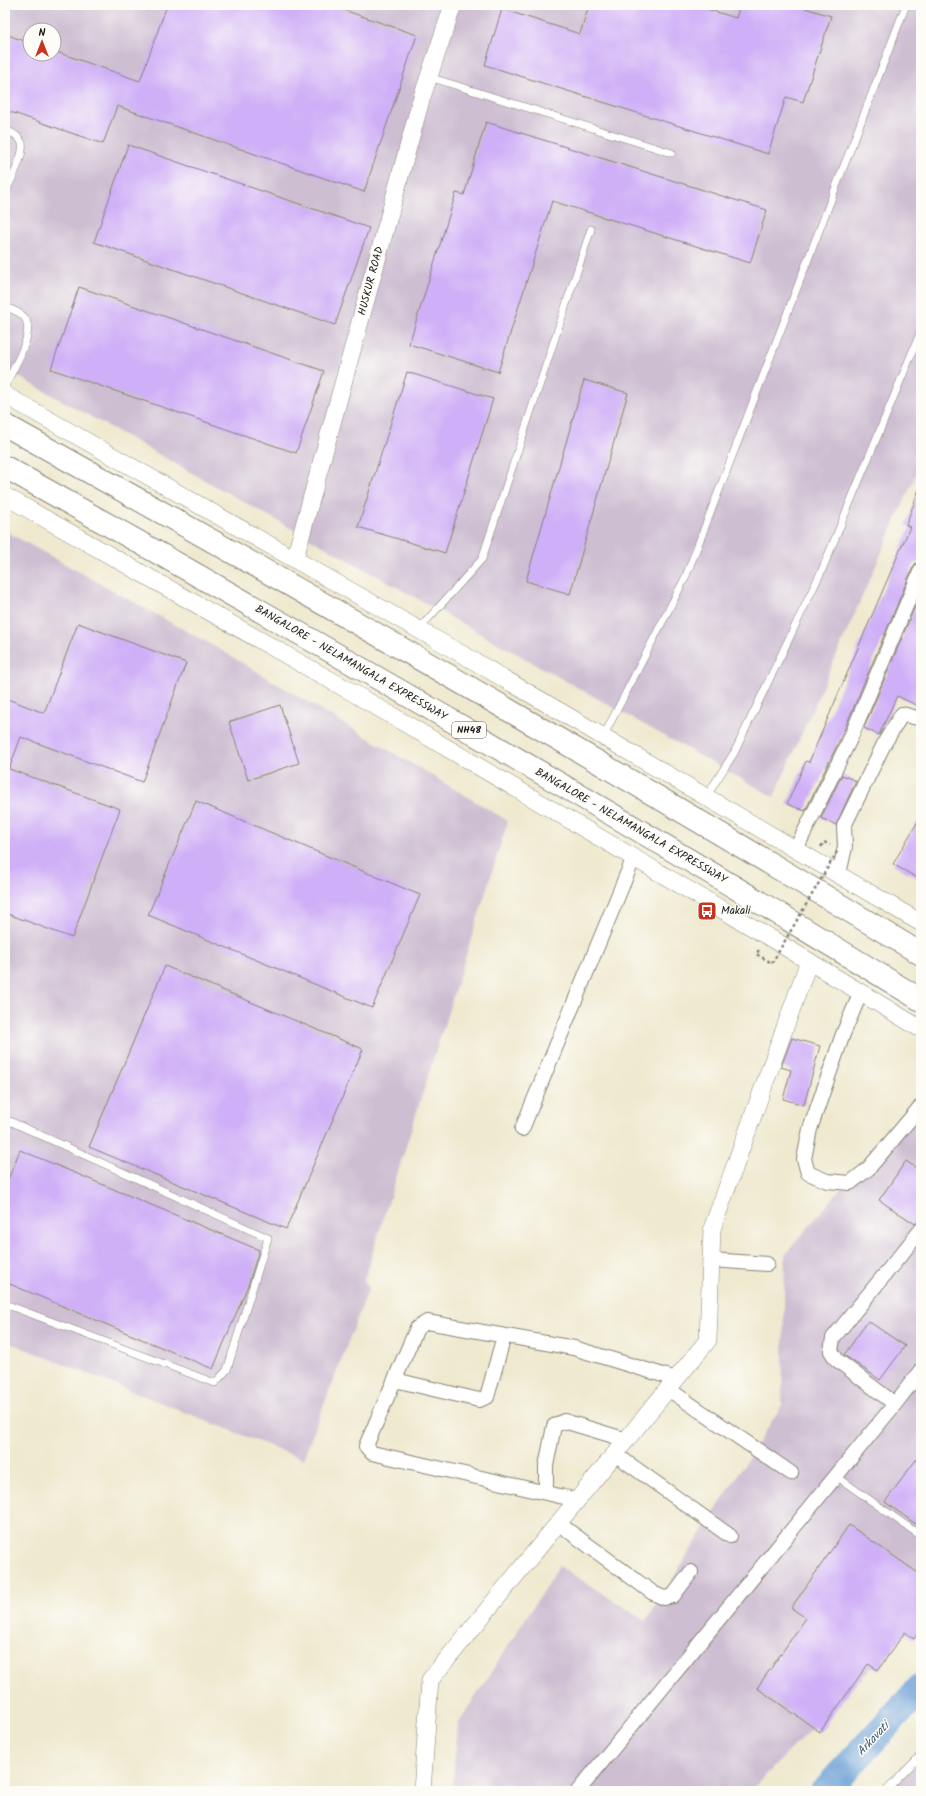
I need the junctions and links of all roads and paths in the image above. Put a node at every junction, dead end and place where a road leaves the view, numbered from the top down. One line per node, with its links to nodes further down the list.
1 (453, 5): 3 (street, HUSKUR ROAD)
2 (906, 5): 19 (lane)
3 (429, 77): 5 (lane); 15 (street, HUSKUR ROAD)
4 (5, 130): 6 (lane)
5 (672, 153)
6 (5, 193)
7 (591, 228): 17 (lane)
8 (5, 307): 10 (lane)
9 (921, 331): 20 (lane)
10 (5, 386)
11 (5, 395): 15 (street)
12 (5, 425): 27 (highway)
13 (8, 468): 30 (highway, BANGALORE - NELAMANGALA EXPRESSWAY / NH48)
14 (5, 496): 23 (street)
15 (295, 558): 17 (street)
16 (921, 570): 21 (street)
17 (419, 630): 19 (street)
18 (921, 719): 24 (street)
19 (603, 737): 20 (street)
20 (706, 797): 21 (street)
21 (796, 849): 24 (street)
22 (838, 850): 26 (path, bridge)
23 (634, 857): 28 (street); 34 (street)
24 (839, 874): 25 (street)
25 (921, 923)
26 (756, 954)
27 (921, 954)
28 (809, 960): 29 (street); 36 (street)
29 (861, 992): 31 (street); 32 (street)
30 (921, 1000)
31 (921, 1029)
32 (921, 1106)
33 (5, 1119): 38 (lane)
34 (522, 1129)
35 (921, 1230): 43 (street)
36 (711, 1260): 37 (street); 42 (street)
37 (767, 1264)
38 (5, 1304)
39 (504, 1336): 41 (street); 41 (street); 42 (street)
40 (921, 1370): 43 (street)
41 (394, 1380): 48 (street)
42 (672, 1384): 44 (street); 46 (street)
43 (895, 1404): 47 (street)
44 (627, 1440): 45 (street); 48 (street)
45 (615, 1454): 49 (street); 51 (street)
46 (791, 1473)
47 (836, 1476): 52 (lane); 56 (street)
48 (546, 1493): 49 (street)
49 (577, 1500): 50 (street)
50 (558, 1523): 53 (street); 55 (street)
51 (730, 1536)
52 (921, 1536)
53 (691, 1572)
54 (921, 1755): 57 (lane)
55 (422, 1791)
56 (578, 1791)
57 (886, 1791)

